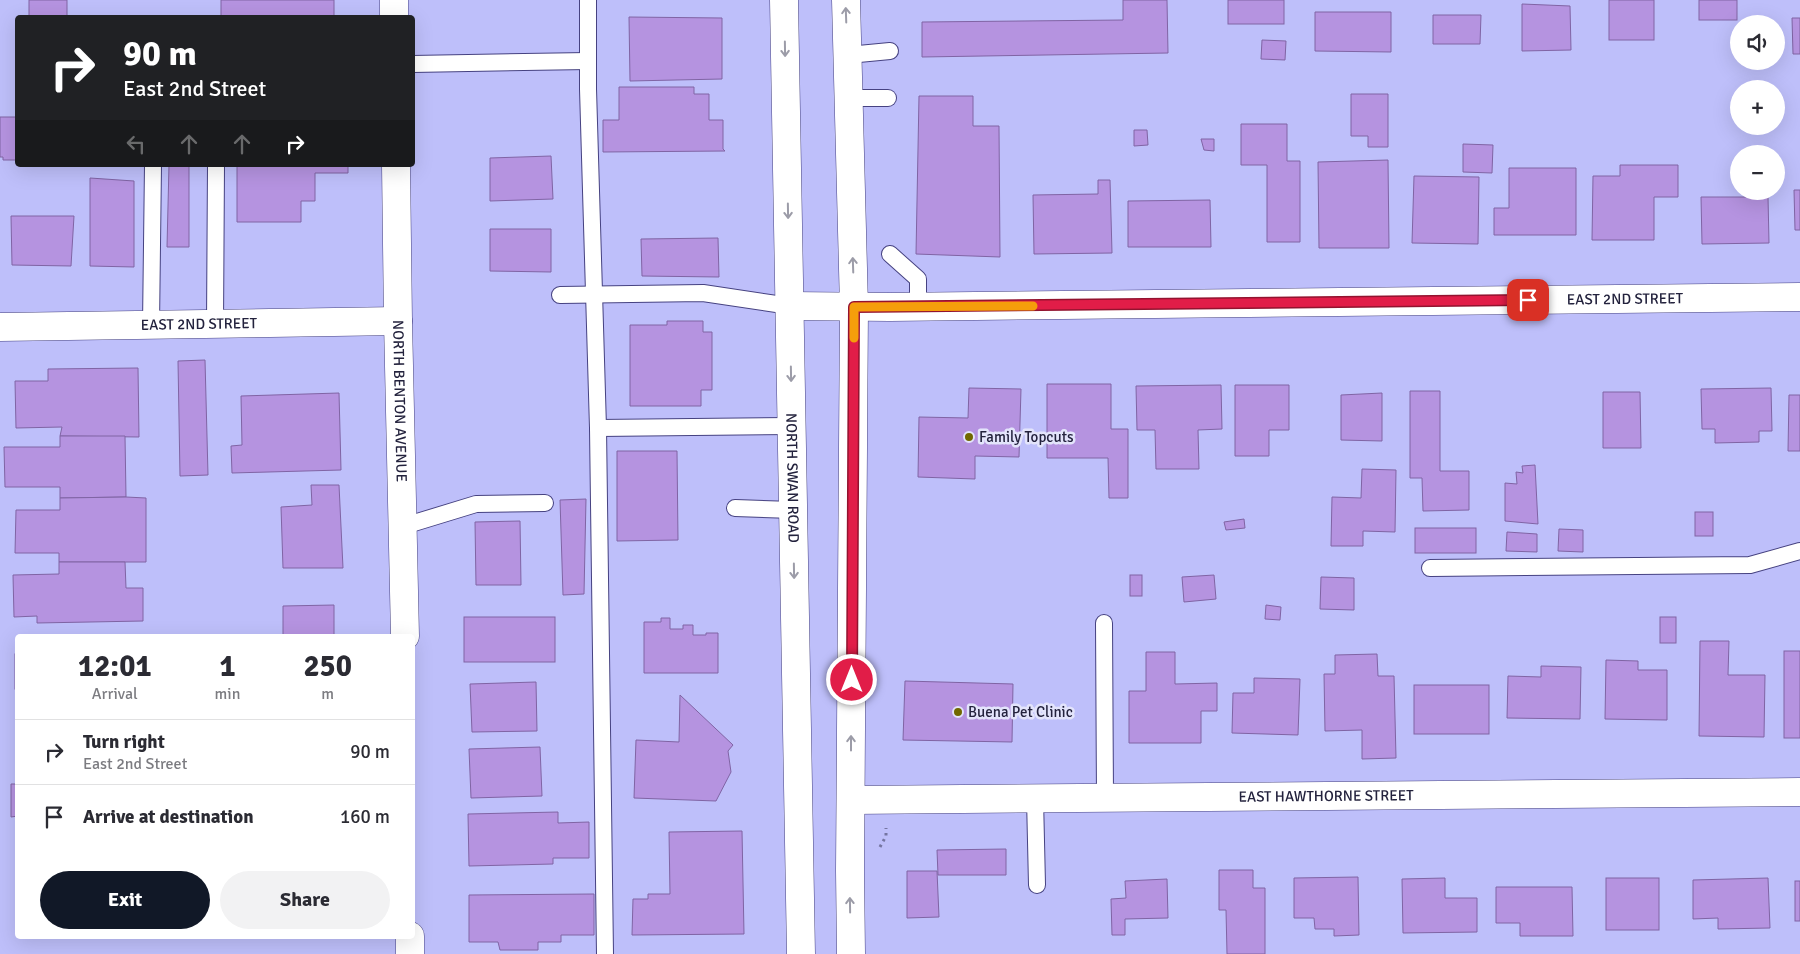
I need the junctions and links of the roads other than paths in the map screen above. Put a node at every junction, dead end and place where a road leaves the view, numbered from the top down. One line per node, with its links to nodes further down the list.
1 (394, 0): 5 (street)
2 (588, 0): 8 (lane)
3 (784, 0): 19 (street, NORTH SWAN ROAD, one-way to 19)
4 (846, 0): 7 (street, one-way to 4)
5 (394, 15)
6 (890, 51): 7 (lane)
7 (848, 55): 10 (street)
8 (588, 61): 9 (lane); 16 (lane)
9 (415, 64)
10 (849, 98): 11 (lane); 20 (street, one-way to 10)
11 (888, 98)
12 (152, 167): 24 (lane)
13 (216, 167): 23 (lane)
14 (396, 167): 22 (street, NORTH BENTON AVENUE)
15 (890, 254): 21 (lane)
16 (594, 294): 17 (lane); 19 (lane); 27 (lane)
17 (560, 295)
18 (1800, 297): 21 (street, EAST 2ND STREET)
19 (790, 306): 20 (street, EAST 2ND STREET); 26 (street, NORTH SWAN ROAD, one-way to 26)
20 (854, 307): 21 (street, EAST 2ND STREET); 39 (street, one-way to 20)
21 (918, 307)
22 (398, 321): 23 (street, EAST 2ND STREET); 31 (street, NORTH BENTON AVENUE)
23 (215, 324): 24 (street, EAST 2ND STREET)
24 (151, 325): 25 (street, EAST 2ND STREET)
25 (0, 327)
26 (792, 426): 27 (lane); 30 (street, NORTH SWAN ROAD)
27 (598, 428): 43 (lane)
28 (545, 503): 31 (lane)
29 (735, 508): 30 (lane)
30 (793, 510): 44 (street, NORTH SWAN ROAD, one-way to 44)
31 (404, 526): 35 (street, NORTH BENTON AVENUE)
32 (1800, 550): 33 (lane)
33 (1430, 568)
34 (1104, 624): 38 (lane)
35 (405, 634)
36 (1800, 792): 38 (street, EAST HAWTHORNE STREET)
37 (1035, 798): 38 (street, EAST HAWTHORNE STREET); 39 (street, EAST HAWTHORNE STREET); 40 (lane)
38 (1105, 798)
39 (851, 800): 45 (street, one-way to 39)
40 (1036, 885)
41 (410, 939): 42 (street)
42 (410, 954)
43 (604, 954)
44 (801, 954)
45 (851, 954)

